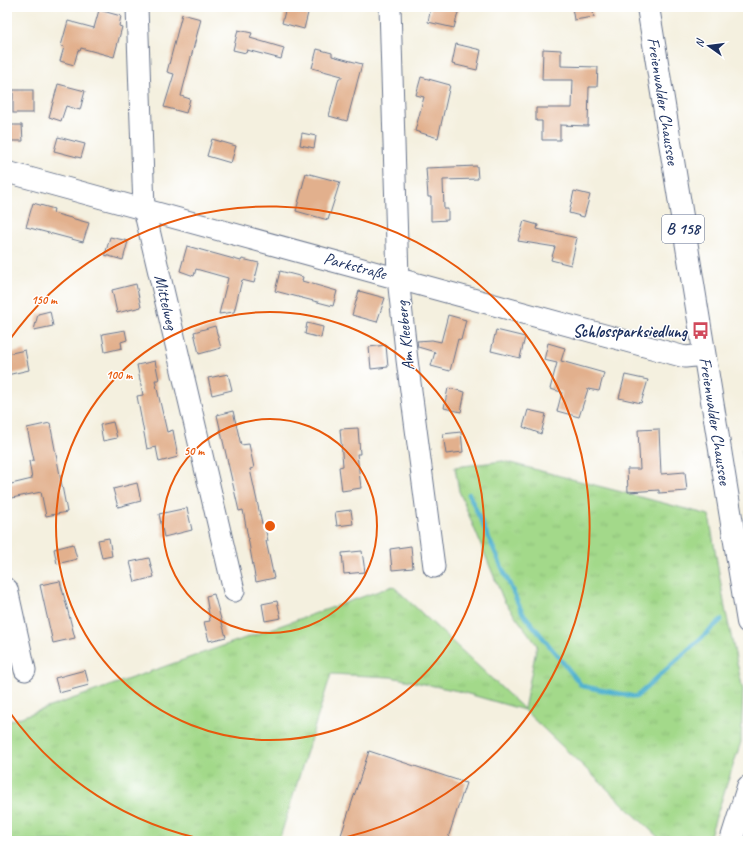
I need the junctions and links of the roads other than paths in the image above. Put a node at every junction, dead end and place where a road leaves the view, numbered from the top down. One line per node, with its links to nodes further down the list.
1 (138, 7): 5 (street, Mittelweg)
2 (390, 7): 6 (street, Am Kleeberg)
3 (648, 7): 7 (main road, Freienwalder Chaussee / B 158)
4 (7, 172): 5 (street, Parkstraße)
5 (144, 209): 6 (street, Parkstraße); 10 (street, Mittelweg)
6 (398, 278): 7 (street, Parkstraße); 8 (street, Am Kleeberg)
7 (704, 355): 11 (main road, Freienwalder Chaussee / B 158)
8 (434, 567)
9 (7, 589): 12 (street)
10 (234, 591)
11 (748, 622)
12 (25, 670)
13 (748, 787): 14 (main road)
14 (731, 841)

